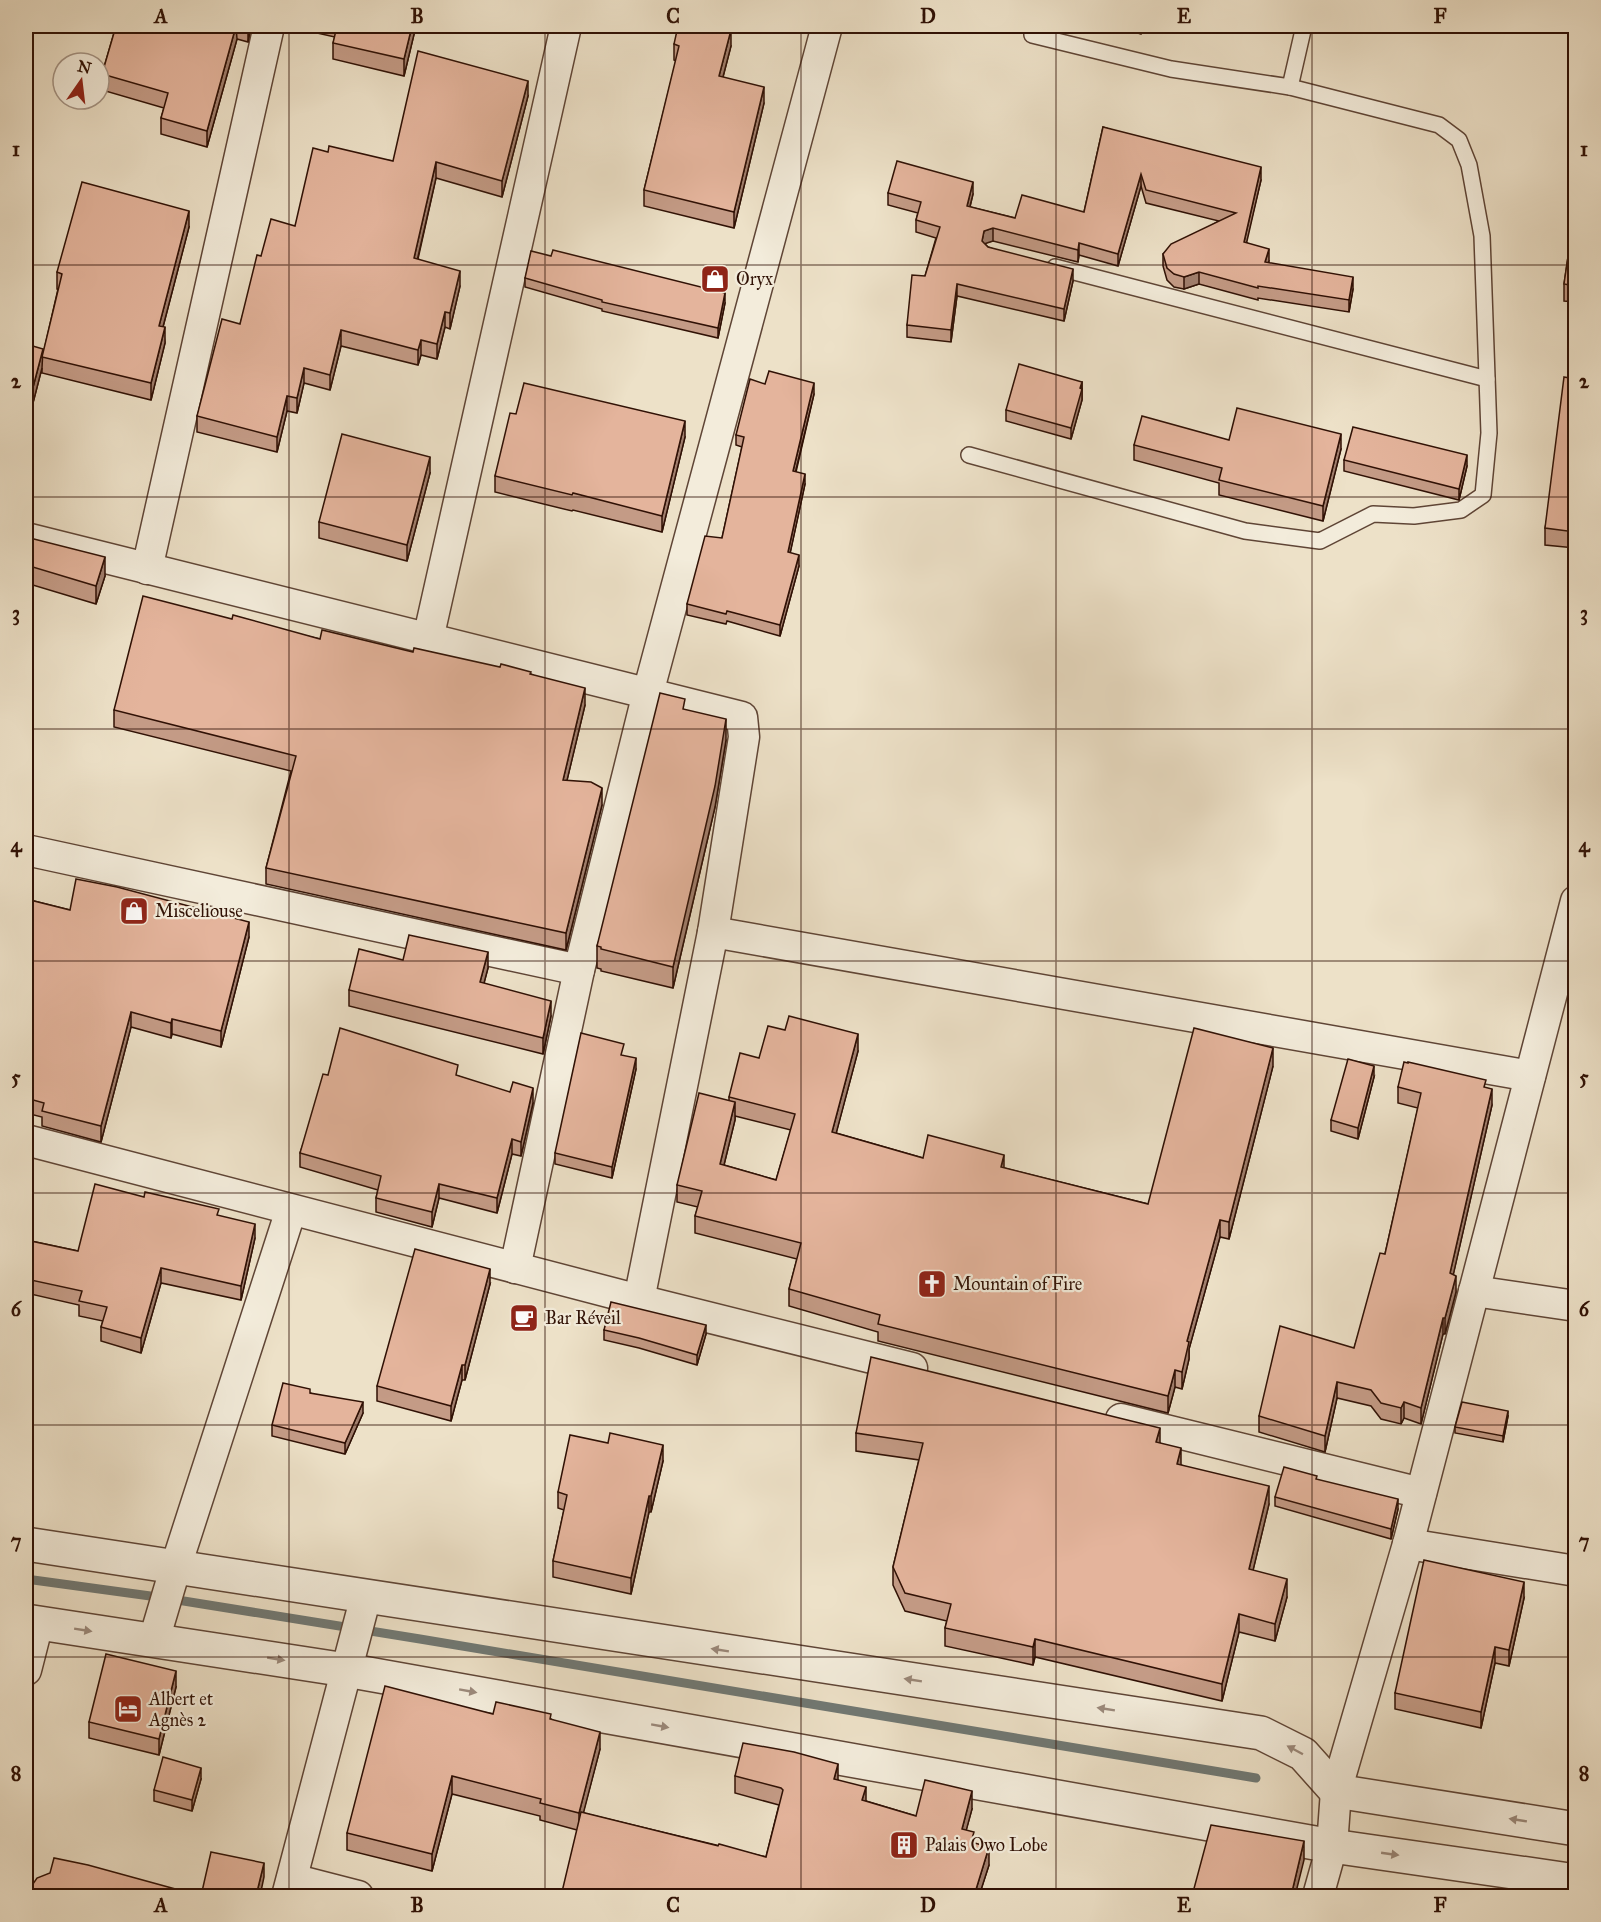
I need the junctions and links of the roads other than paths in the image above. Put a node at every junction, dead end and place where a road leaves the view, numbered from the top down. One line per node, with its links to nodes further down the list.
1 (269, 26): 11 (street)
2 (566, 26): 12 (street)
3 (826, 26): 13 (street)
4 (1035, 26): 6 (lane)
5 (1304, 26): 6 (lane)
6 (1290, 87): 8 (lane)
7 (1036, 262): 8 (lane)
8 (1487, 379): 9 (lane)
9 (969, 455)
10 (26, 538): 11 (street)
11 (147, 569): 12 (street)
12 (428, 639): 13 (street)
13 (648, 693): 16 (street); 17 (street)
14 (26, 849): 17 (street)
15 (1575, 901): 18 (street)
16 (713, 932): 18 (street); 23 (street)
17 (579, 970): 21 (street)
18 (1530, 1076): 22 (street)
19 (26, 1140): 20 (street)
20 (291, 1210): 21 (street); 30 (street)
21 (515, 1268): 23 (street)
22 (1474, 1291): 24 (street); 27 (street)
23 (639, 1300): 25 (street)
24 (1575, 1306)
25 (938, 1374)
26 (1099, 1414): 27 (street)
27 (1421, 1494): 29 (street)
28 (26, 1544): 30 (street)
29 (1408, 1544): 31 (street); 37 (street)
30 (176, 1566): 32 (street); 34 (street)
31 (1575, 1571)
32 (366, 1596): 36 (street); 37 (street, one-way to 32)
33 (32, 1622): 34 (street, one-way to 34); 35 (street)
34 (154, 1640): 36 (street, one-way to 36)
35 (26, 1670)
36 (346, 1670): 39 (street, one-way to 39); 41 (street)
37 (1336, 1791): 38 (street, one-way to 37); 39 (street)
38 (1575, 1829)
39 (1332, 1846): 40 (street, one-way to 40); 43 (street)
40 (1575, 1881)
41 (290, 1888): 42 (street)
42 (358, 1896)
43 (1318, 1896)

